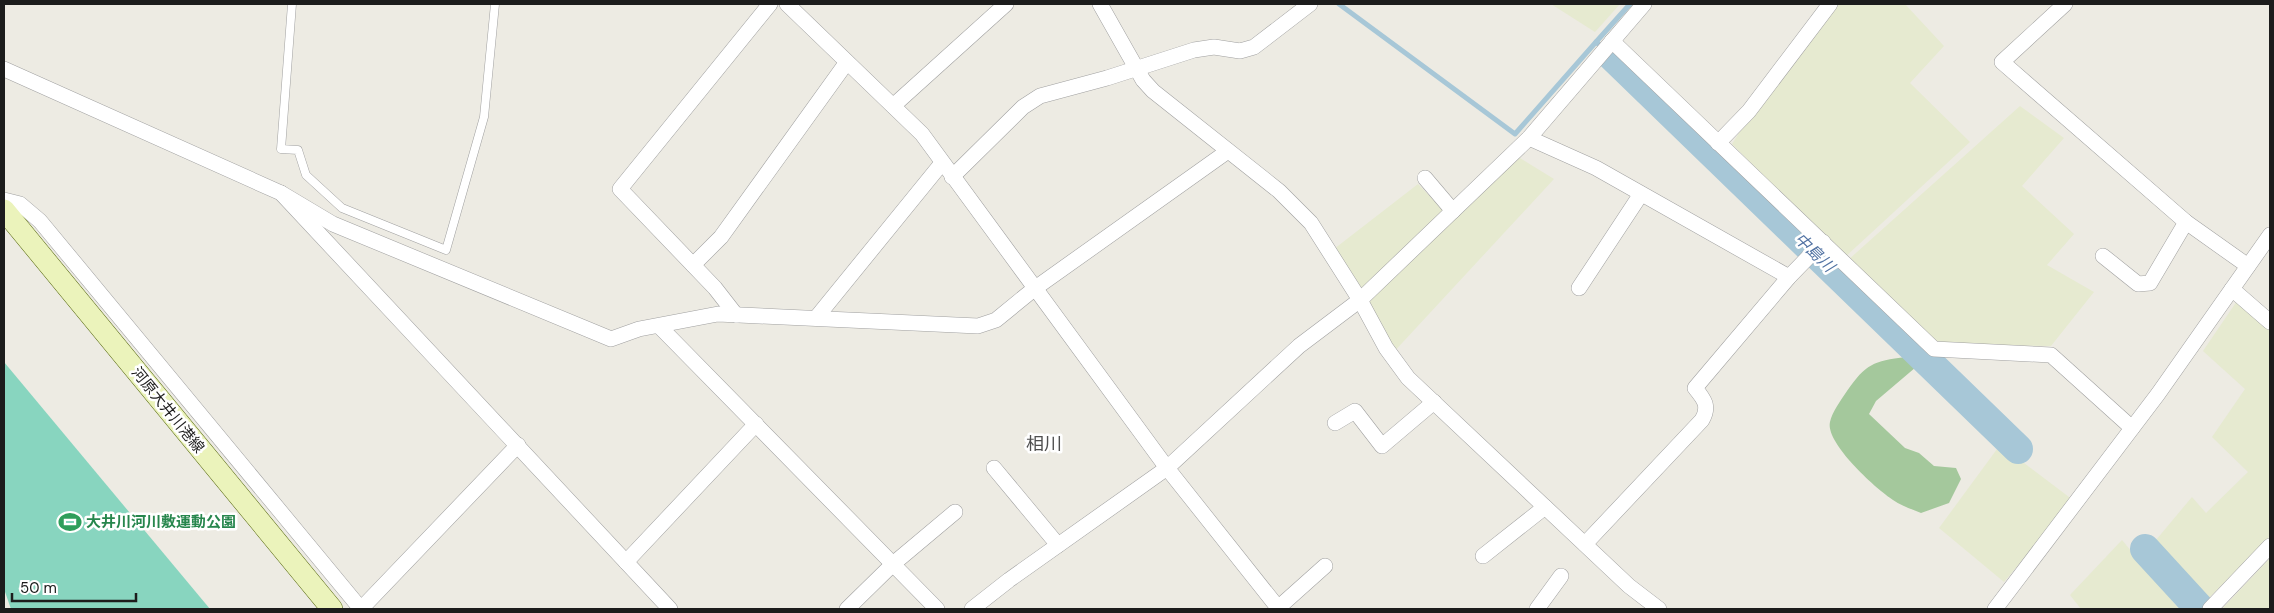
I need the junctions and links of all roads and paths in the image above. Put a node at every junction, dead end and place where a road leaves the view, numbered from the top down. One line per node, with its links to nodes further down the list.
1 (292, 4): 2 (lane)
2 (495, 4)
3 (770, 4): 31 (street)
4 (787, 4): 12 (street)
5 (1006, 4): 15 (street)
6 (1100, 4): 13 (street)
7 (1310, 4): 13 (street)
8 (1644, 4): 11 (street)
9 (1830, 4): 17 (street)
10 (2065, 4): 27 (street)
11 (1611, 42): 16 (street); 17 (street)
12 (847, 62): 15 (street); 31 (street)
13 (1136, 68): 18 (street); 20 (street)
14 (4, 69): 22 (street)
15 (893, 106): 19 (street)
16 (1529, 138): 23 (street); 26 (street)
17 (1718, 143): 29 (street)
18 (1228, 151): 34 (street); 37 (street)
19 (942, 163): 20 (street); 39 (street)
20 (952, 178): 34 (street)
21 (1425, 178): 26 (street)
22 (282, 192): 41 (street); 46 (street)
23 (1641, 194): 33 (street); 35 (street)
24 (4, 200): 60 (street)
25 (4, 210): 59 (main road, 河原大井川港線)
26 (1453, 211): 37 (street)
27 (2186, 222): 30 (street); 32 (street)
28 (2270, 235): 32 (street)
29 (1820, 245): 33 (street); 45 (street)
30 (2103, 256)
31 (693, 265): 38 (street)
32 (2248, 266): 36 (street)
33 (1789, 277): 51 (street)
34 (1034, 288): 39 (street); 48 (street)
35 (1579, 288)
36 (2232, 288): 40 (street); 45 (street)
37 (1360, 300): 42 (street); 48 (street)
38 (736, 315): 39 (street); 41 (street)
39 (816, 318)
40 (2270, 322)
41 (659, 326): 44 (street)
42 (1434, 402): 43 (street); 49 (street)
43 (1335, 423)
44 (756, 424): 55 (street); 56 (street)
45 (2132, 428): 68 (street)
46 (518, 445): 55 (street); 60 (street)
47 (994, 468): 52 (street)
48 (1167, 468): 52 (street); 65 (street)
49 (1545, 507): 51 (street); 54 (street)
50 (955, 512): 56 (street)
51 (1585, 544): 67 (street)
52 (1058, 545): 64 (street)
53 (2270, 546): 69 (street)
54 (1482, 556)
55 (626, 562): 61 (street)
56 (893, 564): 62 (street); 63 (street)
57 (1325, 566): 65 (street)
58 (1561, 576): 66 (street)
59 (332, 609)
60 (361, 609)
61 (670, 609)
62 (847, 609)
63 (937, 609)
64 (972, 609)
65 (1279, 609)
66 (1537, 609)
67 (1659, 609)
68 (1995, 609)
69 (2210, 609)

